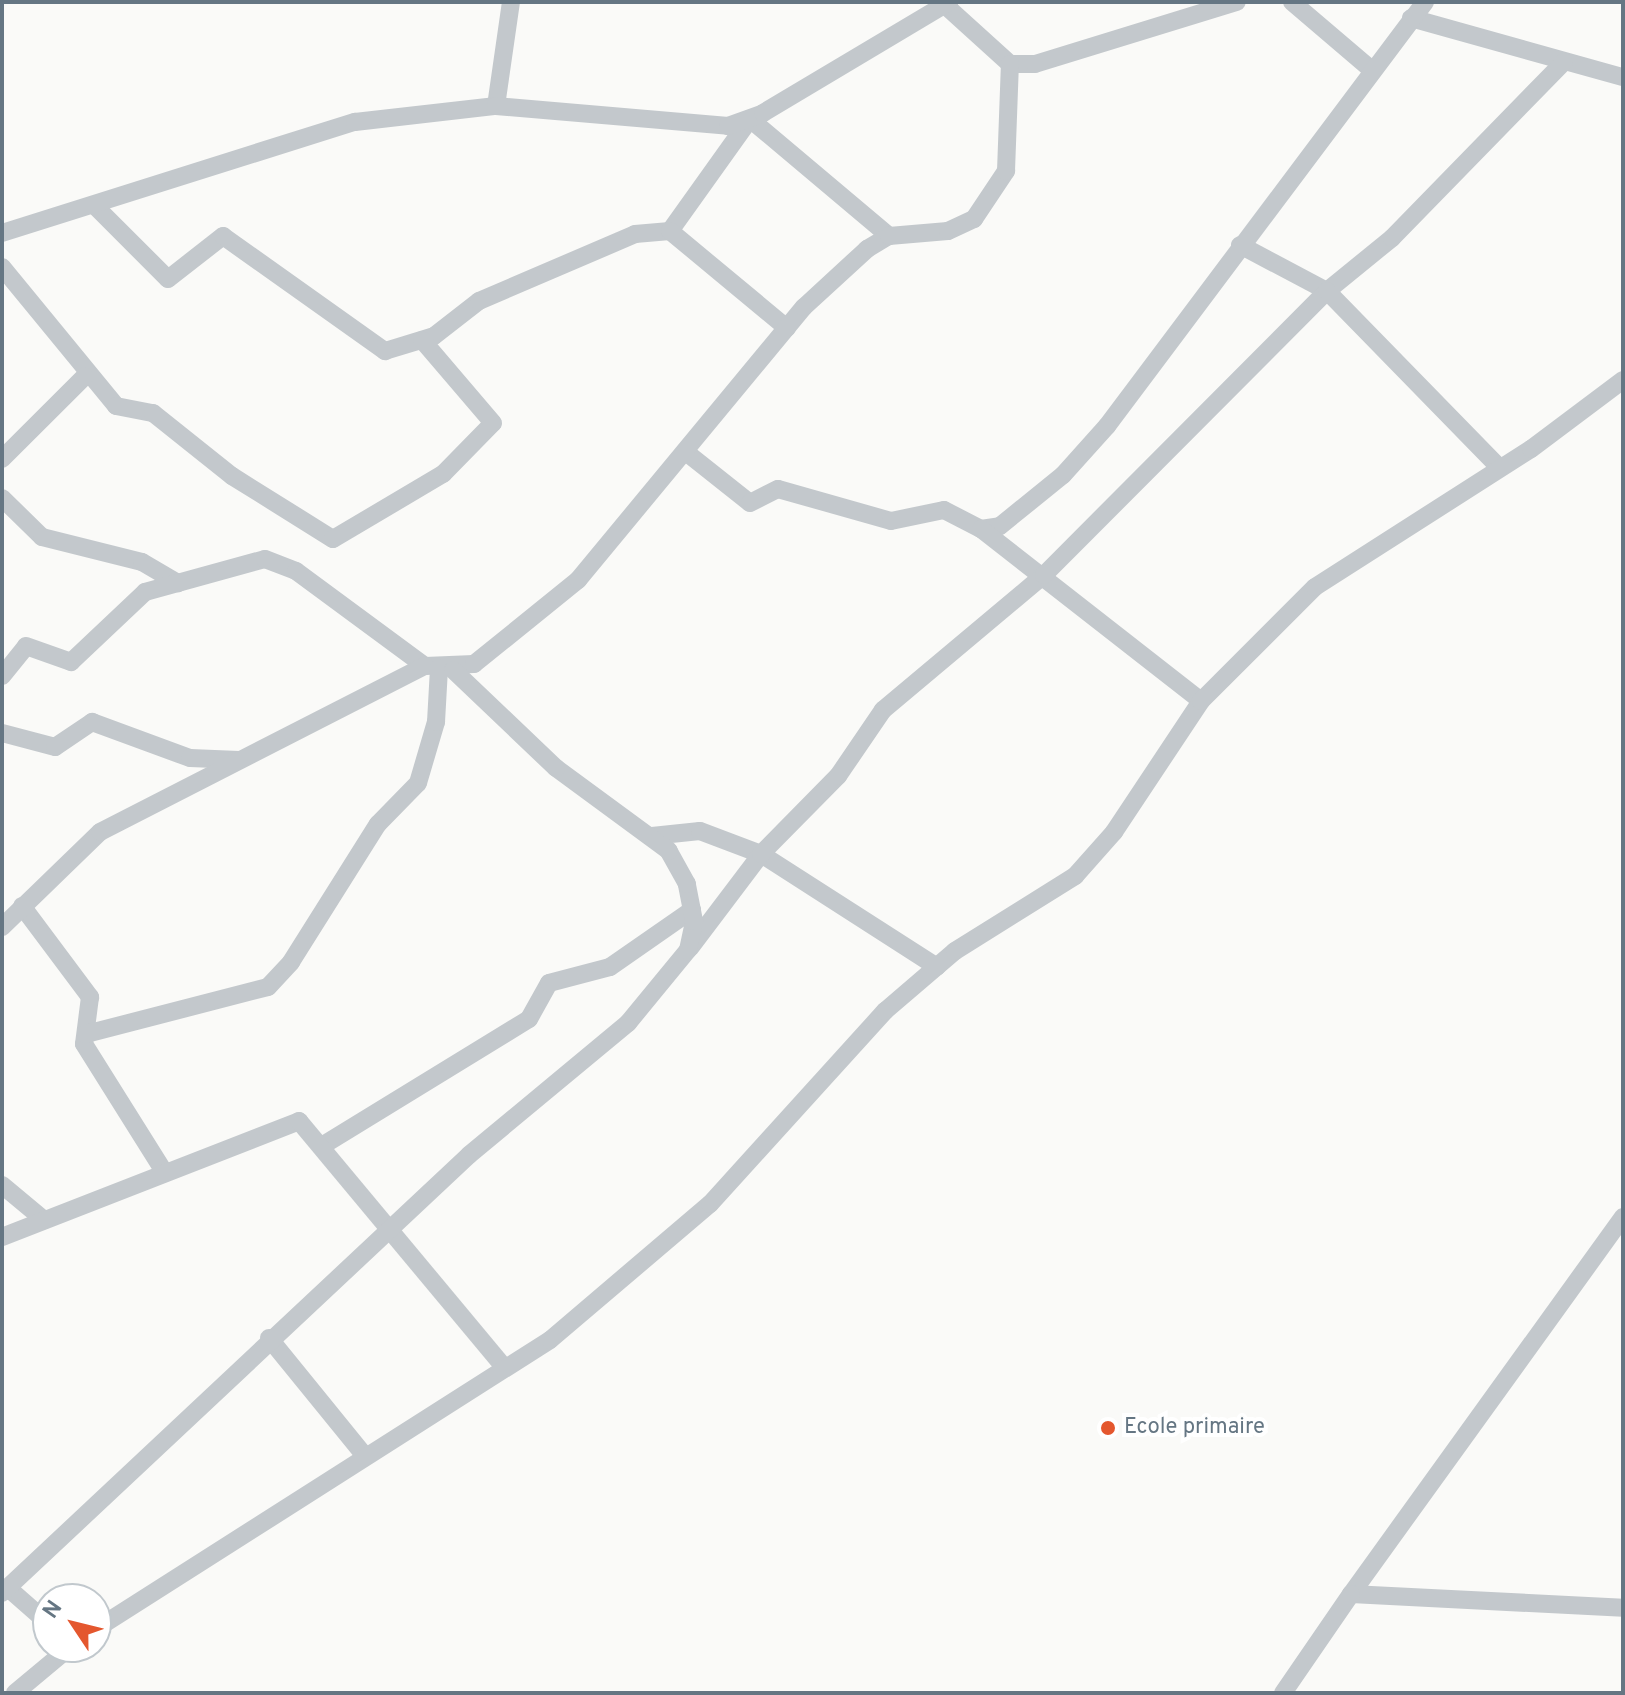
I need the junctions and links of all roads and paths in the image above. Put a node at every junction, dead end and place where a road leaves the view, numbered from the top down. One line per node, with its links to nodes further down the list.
1 (511, 2): 11 (street)
2 (1237, 2): 8 (street)
3 (1292, 2): 9 (street)
4 (1425, 2): 6 (street)
5 (948, 4): 8 (street); 12 (street)
6 (1411, 18): 7 (street); 9 (street)
7 (1564, 62): 10 (street); 19 (street)
8 (1010, 64): 16 (street)
9 (1372, 70): 17 (street)
10 (1623, 77)
11 (496, 106): 12 (street); 13 (street)
12 (750, 119): 14 (street); 16 (street)
13 (95, 206): 15 (street); 21 (street)
14 (670, 231): 20 (street); 21 (street)
15 (2, 233)
16 (889, 236): 20 (street)
17 (1240, 245): 19 (street); 28 (street)
18 (2, 267): 22 (street)
19 (1327, 291): 26 (street); 29 (street)
20 (787, 328): 24 (street)
21 (422, 340): 22 (street)
22 (85, 376): 25 (street)
23 (1623, 380): 26 (street)
24 (687, 453): 28 (street); 31 (street)
25 (2, 459)
26 (1499, 467): 33 (street)
27 (2, 498): 30 (street)
28 (981, 529): 29 (street)
29 (1044, 575): 33 (street); 37 (street)
30 (178, 583): 31 (street); 32 (street)
31 (439, 668): 35 (street); 36 (street); 43 (street)
32 (2, 676)
33 (1201, 701): 42 (street)
34 (2, 733): 35 (street)
35 (241, 760): 38 (street)
36 (652, 836): 37 (street); 39 (street)
37 (761, 854): 41 (street); 42 (street)
38 (22, 906): 40 (street); 43 (street)
39 (692, 910): 41 (street); 44 (street)
40 (2, 927)
41 (688, 950): 49 (street)
42 (937, 967): 52 (street)
43 (86, 1034): 45 (street)
44 (325, 1144): 45 (street); 49 (street)
45 (165, 1173): 48 (street)
46 (2, 1185): 48 (street)
47 (1623, 1217): 55 (street)
48 (44, 1220): 50 (street)
49 (393, 1230): 51 (street); 52 (street)
50 (2, 1237)
51 (269, 1338): 53 (street); 54 (street)
52 (504, 1367): 53 (street)
53 (364, 1455): 58 (street)
54 (5, 1590): 57 (street)
55 (1351, 1594): 56 (street); 61 (street)
56 (1623, 1608)
57 (32, 1611)
58 (112, 1619)
59 (51, 1663): 60 (street)
60 (15, 1693)
61 (1283, 1693)

